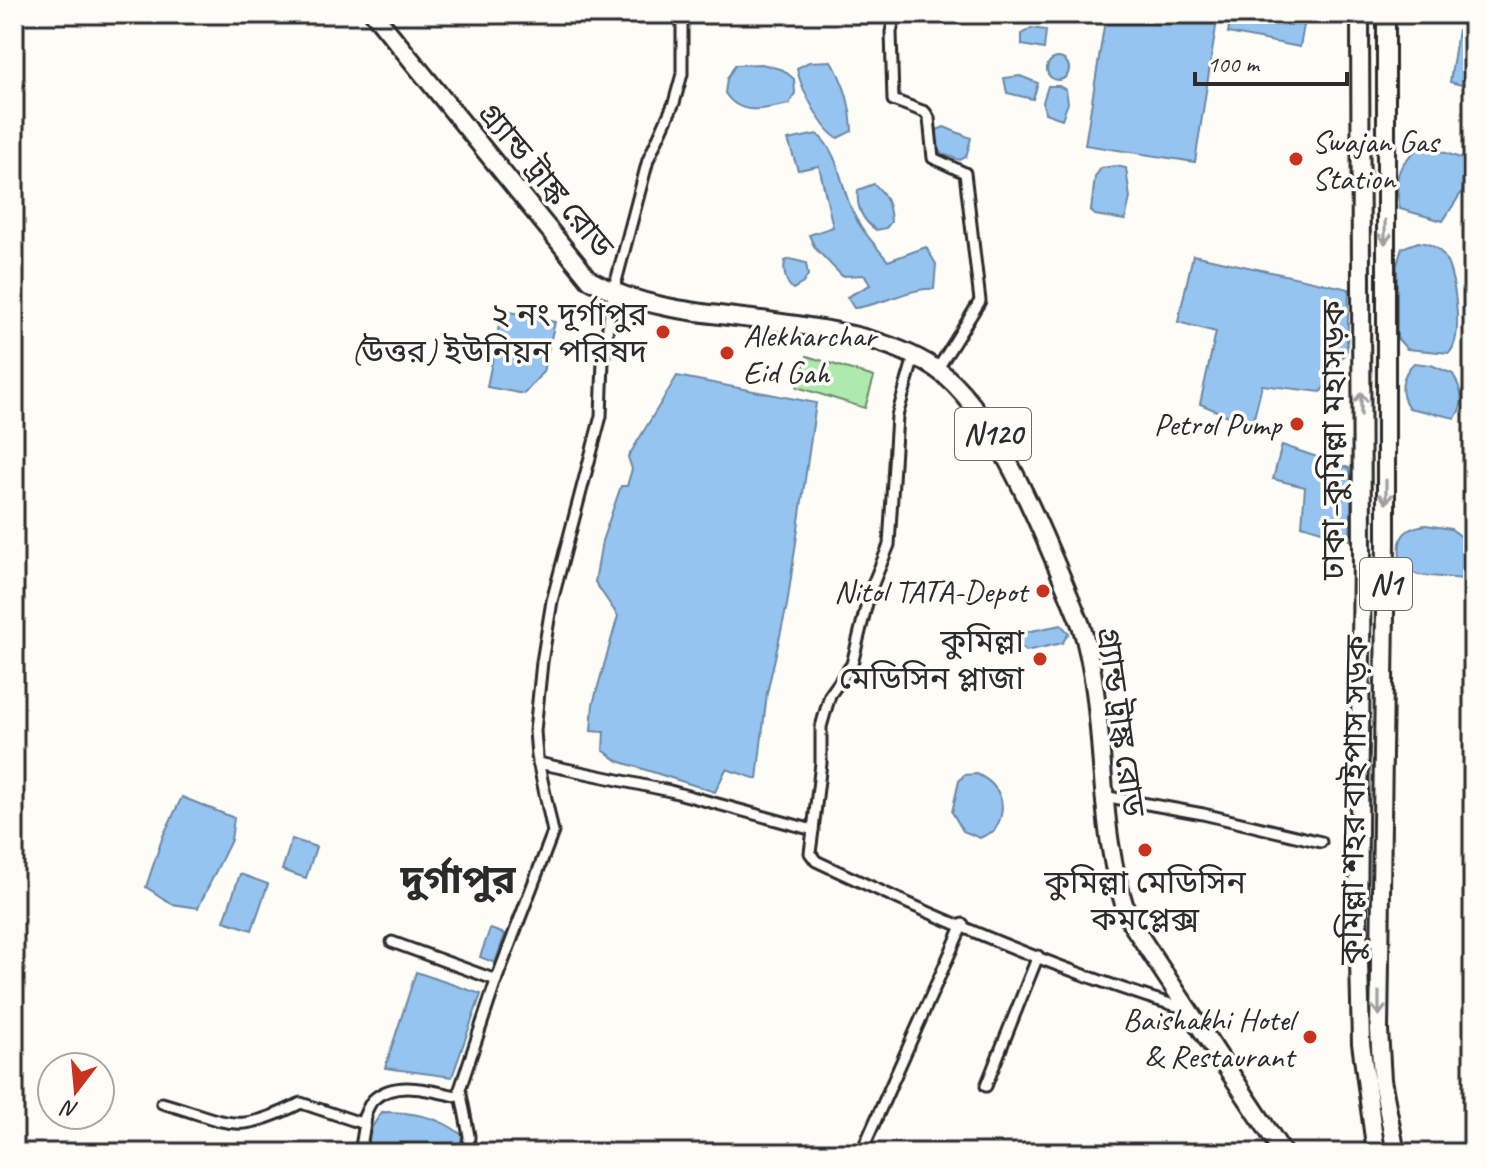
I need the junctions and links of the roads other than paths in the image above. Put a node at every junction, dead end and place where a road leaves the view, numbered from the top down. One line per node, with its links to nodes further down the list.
1 (374, 14): 8 (highway, গ্র্যান্ড ট্রাঙ্ক রোড / N120)
2 (682, 14): 8 (street)
3 (895, 14): 10 (street)
4 (1360, 14): 28 (highway, ঢাকা–কুমিল্লা মহাসড়ক / N1, one-way to 4)
5 (1386, 14): 29 (highway, কুমিল্লা শহর বাইপাস সড়ক / N1, one-way to 29)
6 (1466, 14): 7 (street)
7 (1473, 15)
8 (613, 293): 9 (highway, গ্র্যান্ড ট্রাঙ্ক রোড / N120); 11 (street)
9 (914, 357): 10 (highway, গ্র্যান্ড ট্রাঙ্ক রোড / N120); 13 (street)
10 (937, 370): 12 (highway, গ্র্যান্ড ট্রাঙ্ক রোড / N120)
11 (538, 763): 13 (street); 18 (street)
12 (1103, 796): 14 (street); 19 (highway, গ্র্যান্ড ট্রাঙ্ক রোড / N120)
13 (813, 830): 15 (street)
14 (1321, 842)
15 (963, 924): 17 (street); 26 (street)
16 (392, 942): 18 (street)
17 (1038, 956): 19 (street); 20 (street)
18 (496, 980): 21 (street)
19 (1190, 1010): 27 (highway, গ্র্যান্ড ট্রাঙ্ক রোড / N120)
20 (986, 1086)
21 (461, 1097): 23 (street); 25 (street)
22 (162, 1103): 23 (street)
23 (366, 1114): 24 (street)
24 (360, 1153)
25 (468, 1153)
26 (861, 1153)
27 (1283, 1153)
28 (1376, 1153)
29 (1396, 1153)

